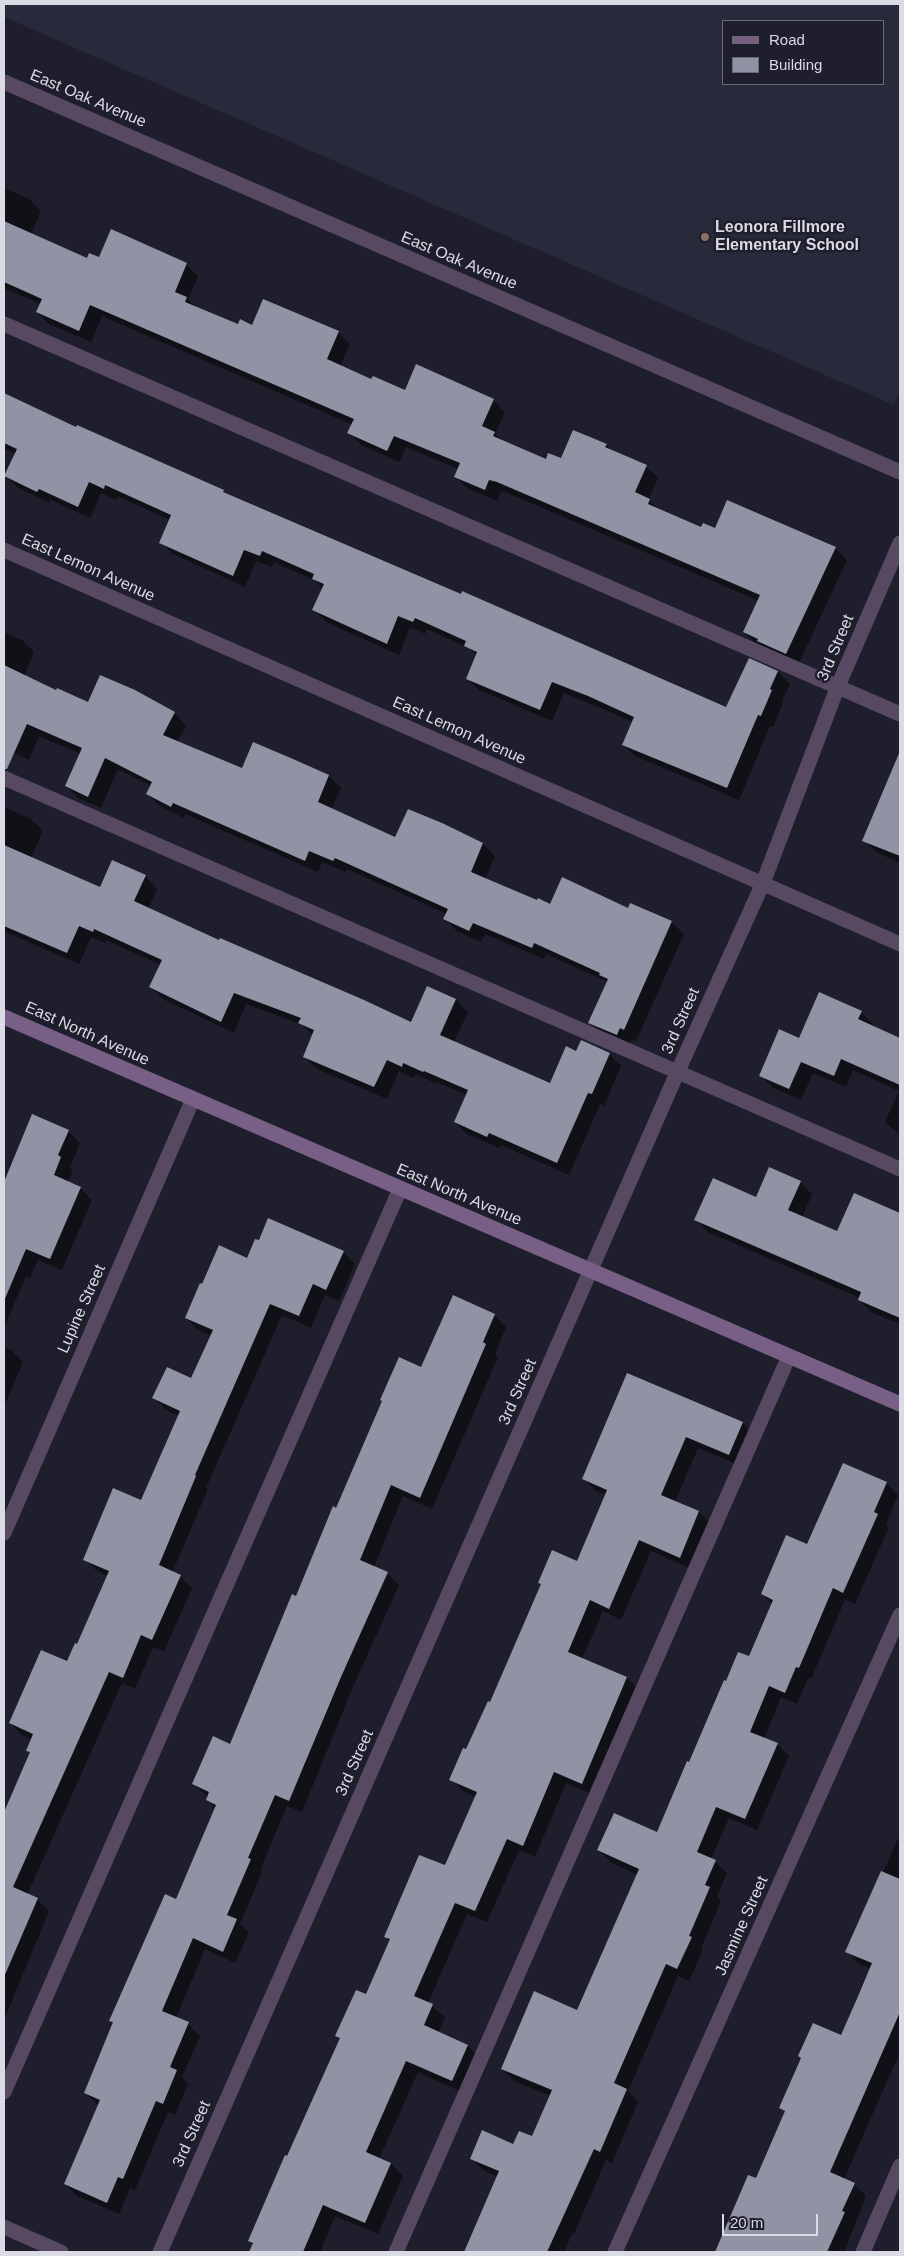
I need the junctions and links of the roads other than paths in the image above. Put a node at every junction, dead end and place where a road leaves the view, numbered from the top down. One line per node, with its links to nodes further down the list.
1 (4, 82): 3 (street, East Oak Avenue)
2 (4, 324): 6 (street)
3 (900, 472)
4 (900, 543): 6 (street, 3rd Street)
5 (4, 550): 9 (street, East Lemon Avenue)
6 (838, 686): 7 (street); 9 (street, 3rd Street)
7 (900, 714)
8 (4, 778): 12 (street)
9 (763, 883): 10 (street, East Lemon Avenue); 12 (street, 3rd Street)
10 (900, 944)
11 (4, 1017): 13 (street, East North Avenue)
12 (678, 1071): 14 (street); 16 (street, 3rd Street)
13 (193, 1100): 15 (street, East North Avenue); 19 (street, Lupine Street)
14 (900, 1169)
15 (400, 1189): 16 (street, East North Avenue); 21 (street)
16 (591, 1271): 17 (street, East North Avenue); 25 (street, 3rd Street)
17 (789, 1356): 18 (street, East North Avenue); 26 (street)
18 (900, 1404)
19 (4, 1533)
20 (900, 1614): 27 (street, Jasmine Street)
21 (4, 2092)
22 (900, 2166): 28 (street)
23 (4, 2227): 24 (street)
24 (61, 2252)
25 (160, 2252)
26 (396, 2252)
27 (615, 2252)
28 (863, 2252)

